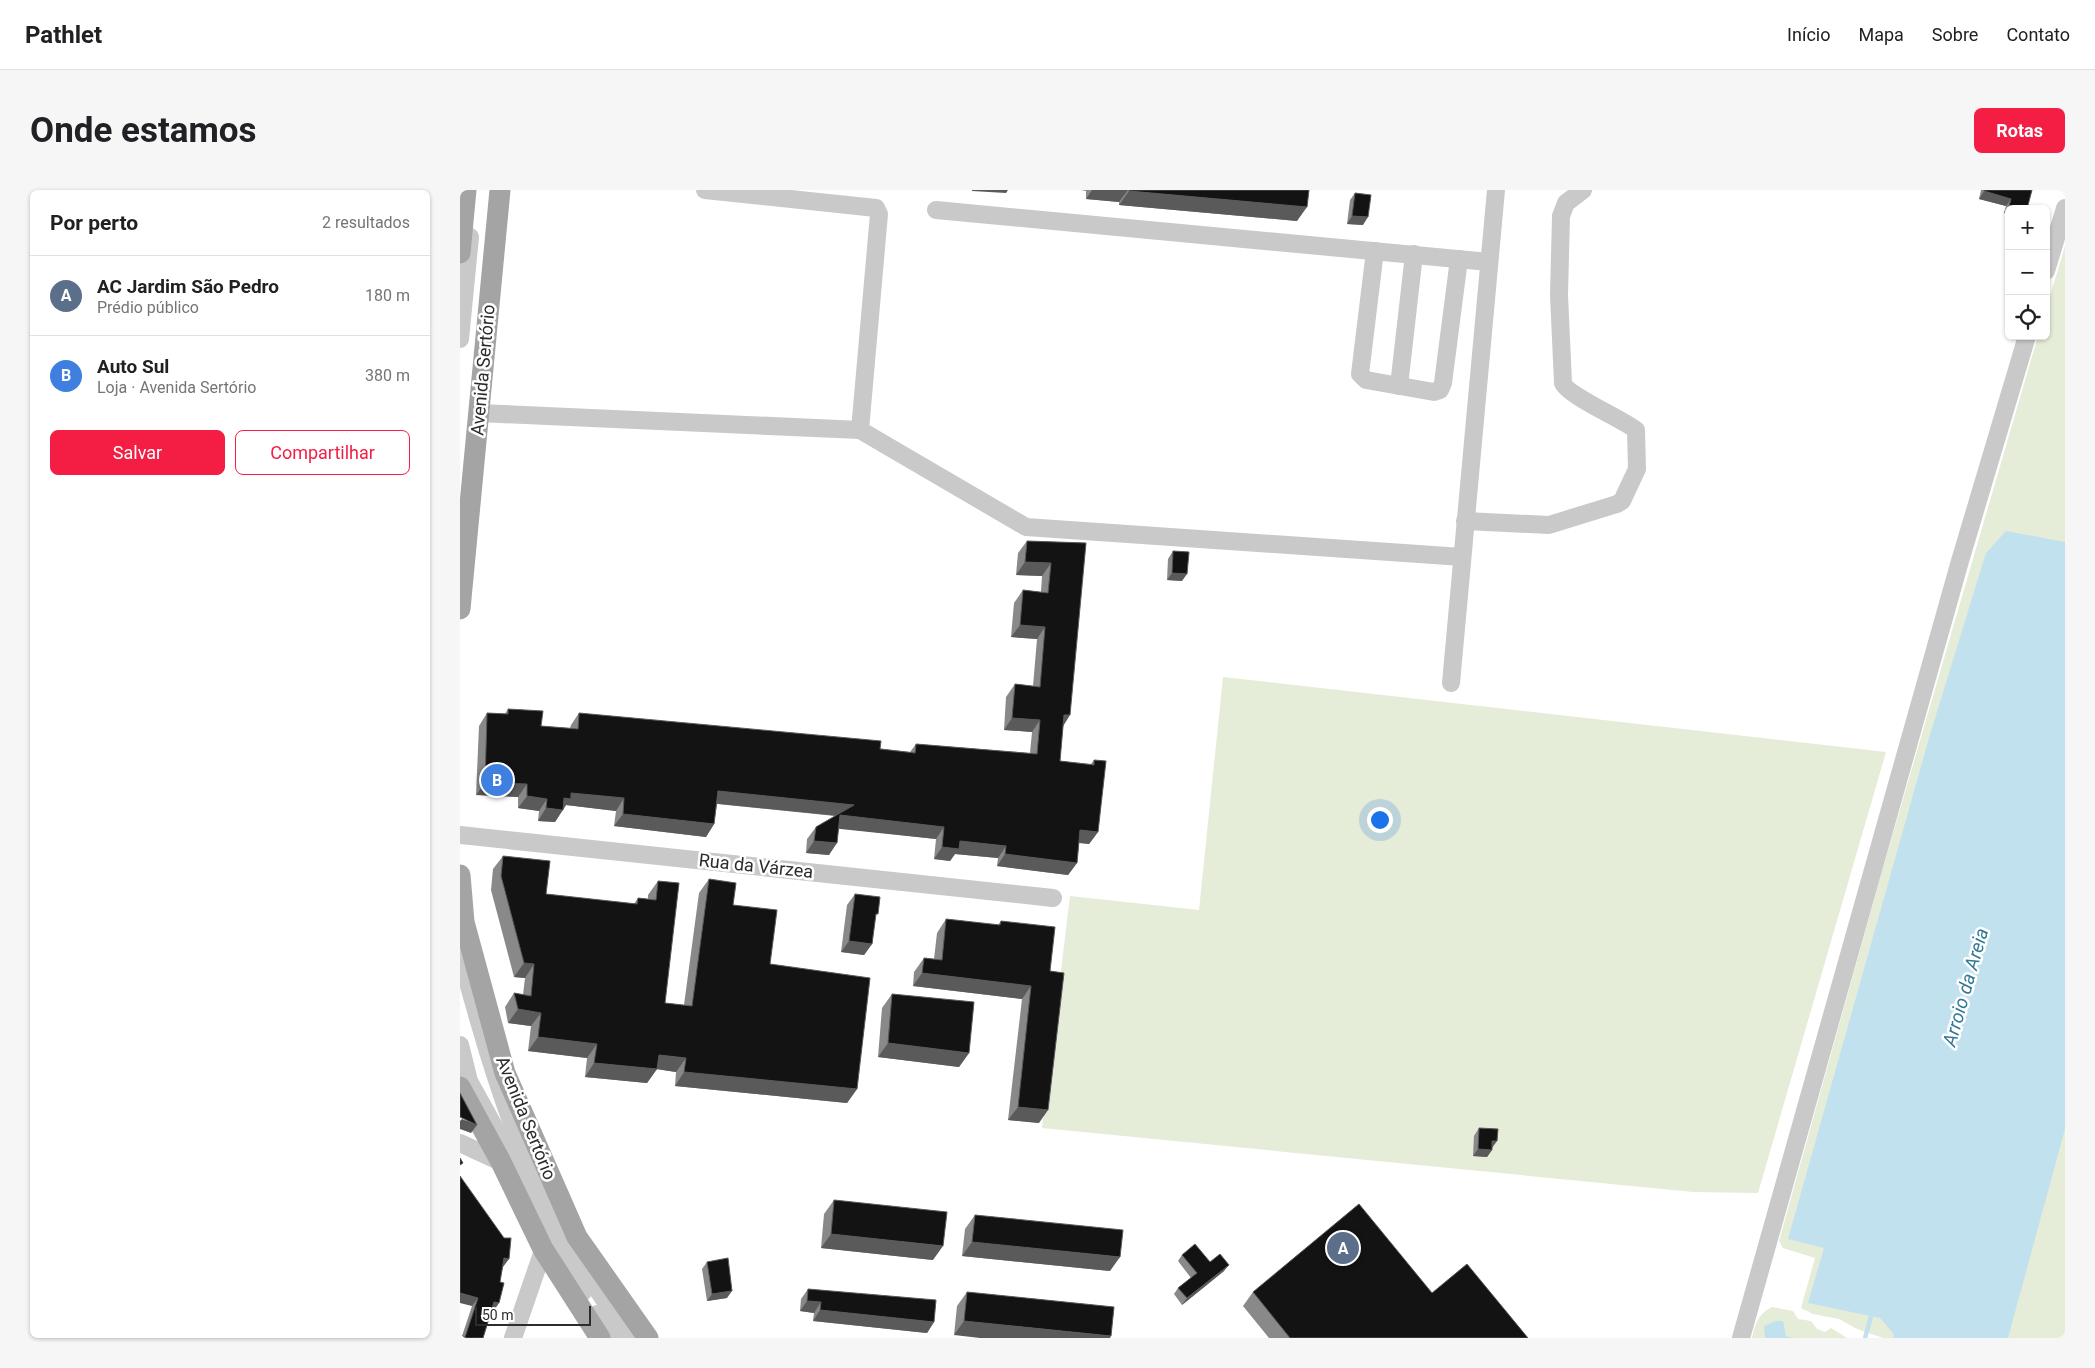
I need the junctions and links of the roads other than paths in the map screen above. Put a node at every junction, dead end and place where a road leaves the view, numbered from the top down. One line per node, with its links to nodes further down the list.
1 (492, 190): 20 (street)
2 (500, 190): 18 (main road, Avenida Sertório)
3 (705, 190): 19 (street)
4 (1496, 190): 14 (street)
5 (1582, 190): 21 (street)
6 (468, 198): 10 (main road); 15 (street)
7 (2065, 208): 13 (street)
8 (936, 210): 9 (street)
9 (1375, 251): 11 (street); 17 (street)
10 (460, 253)
11 (1414, 254): 12 (street); 17 (street)
12 (1459, 258): 14 (street); 17 (street)
13 (2050, 258)
14 (1489, 262): 21 (street)
15 (460, 339)
16 (2026, 340): 39 (street)
17 (1398, 386)
18 (479, 413): 19 (street); 23 (main road, Avenida Sertório)
19 (860, 430): 22 (street)
20 (460, 517)
21 (1466, 521): 22 (street)
22 (1462, 557): 24 (street)
23 (460, 609)
24 (1451, 683)
25 (460, 834): 27 (street, Rua da Várzea)
26 (460, 875): 38 (main road, Avenida Sertório)
27 (1052, 898)
28 (460, 954): 37 (street)
29 (460, 1045): 33 (street)
30 (460, 1087): 32 (main road)
31 (460, 1143): 32 (street)
32 (501, 1162): 33 (main road)
33 (546, 1242): 34 (street); 35 (main road); 36 (street)
34 (514, 1338)
35 (600, 1338)
36 (613, 1338)
37 (630, 1338)
38 (648, 1338)
39 (1741, 1338)

